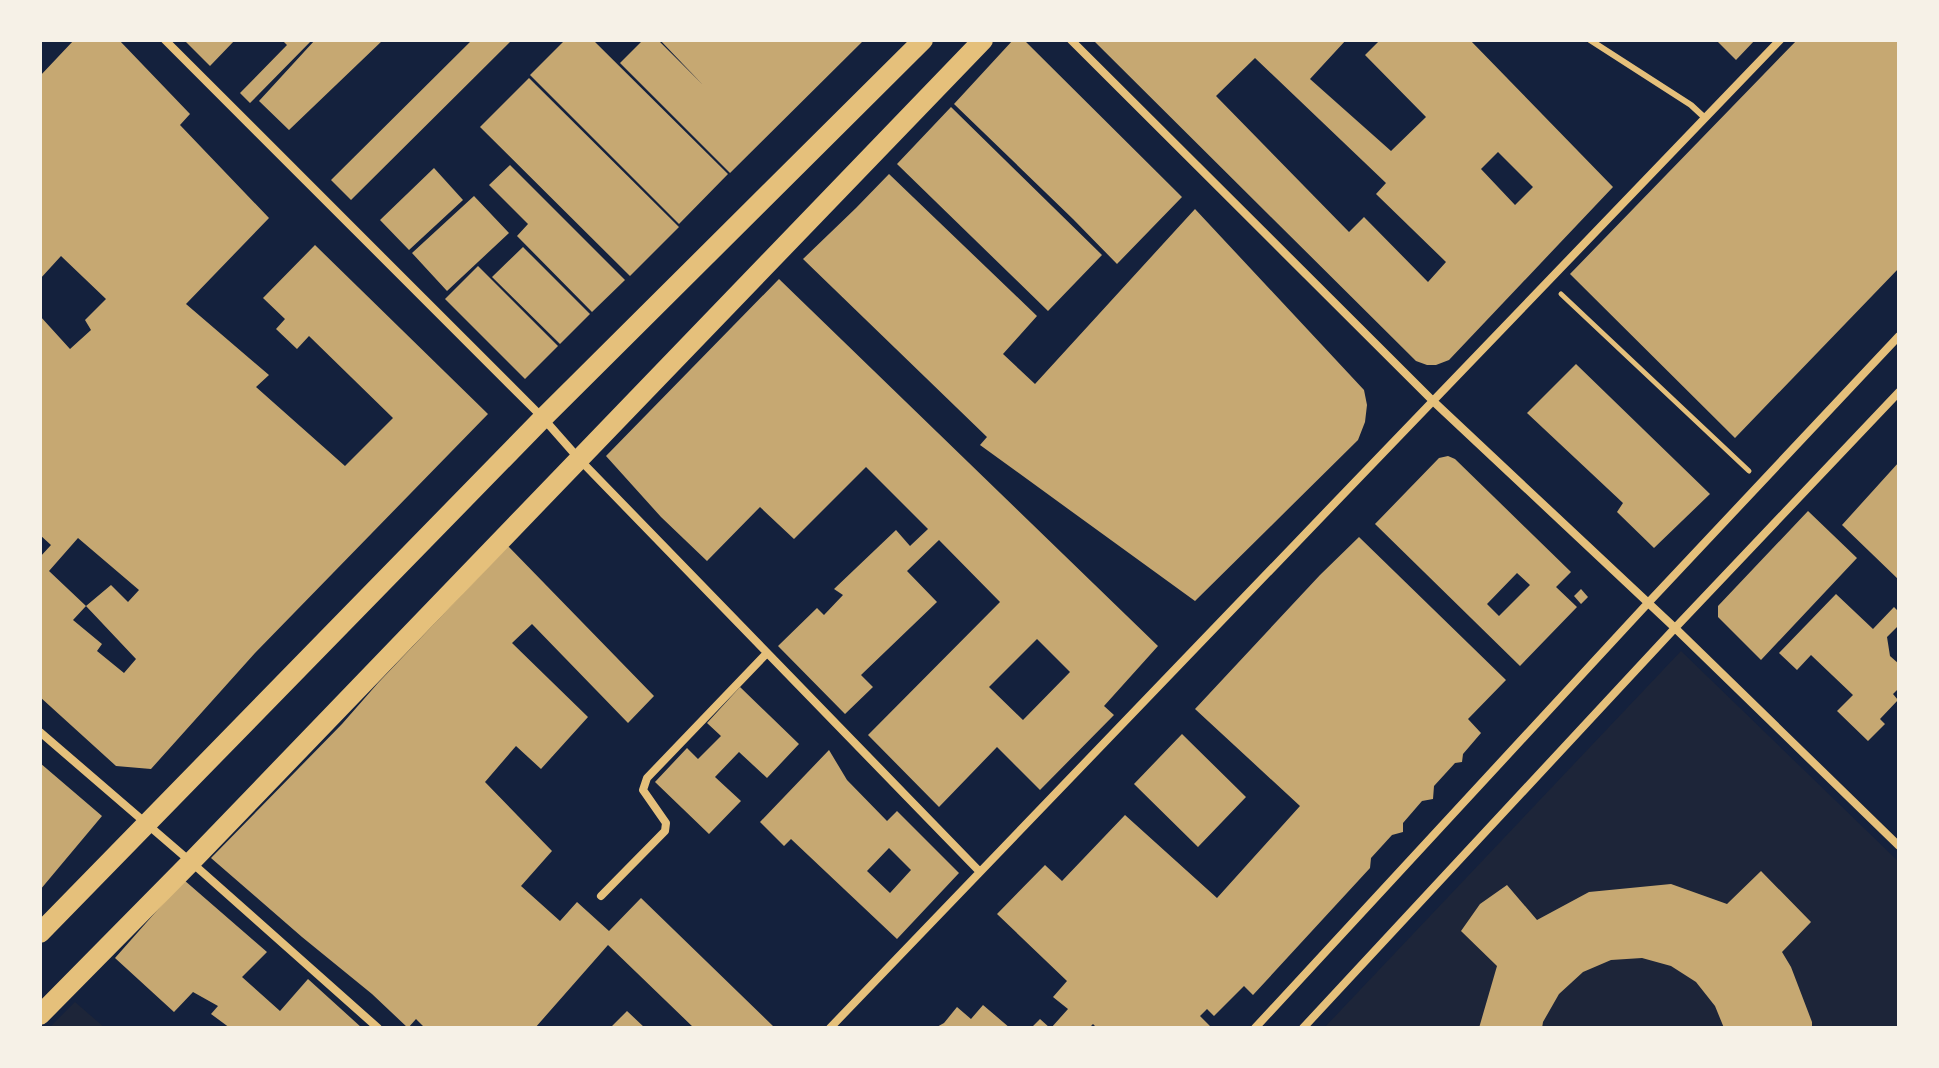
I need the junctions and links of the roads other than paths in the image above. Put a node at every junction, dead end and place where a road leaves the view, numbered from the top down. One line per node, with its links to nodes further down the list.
1 (165, 40): 11 (street)
2 (923, 40): 11 (main road)
3 (983, 40): 12 (main road)
4 (1071, 40): 10 (street)
5 (1590, 40): 7 (lane)
6 (1780, 40): 7 (street)
7 (1705, 118): 10 (street)
8 (1899, 336): 13 (street)
9 (1899, 392): 14 (street)
10 (1433, 401): 13 (street); 20 (street)
11 (543, 418): 12 (street); 17 (main road)
12 (580, 460): 15 (street); 19 (main road)
13 (1648, 603): 14 (street); 26 (street)
14 (1675, 628): 18 (street); 27 (street)
15 (767, 653): 20 (street); 21 (street)
16 (40, 732): 17 (street)
17 (147, 824): 19 (street); 22 (main road)
18 (1899, 846)
19 (191, 862): 23 (main road); 24 (street)
20 (980, 872): 25 (street)
21 (601, 896)
22 (40, 933)
23 (40, 1015)
24 (378, 1028)
25 (830, 1028)
26 (1255, 1028)
27 (1303, 1028)

